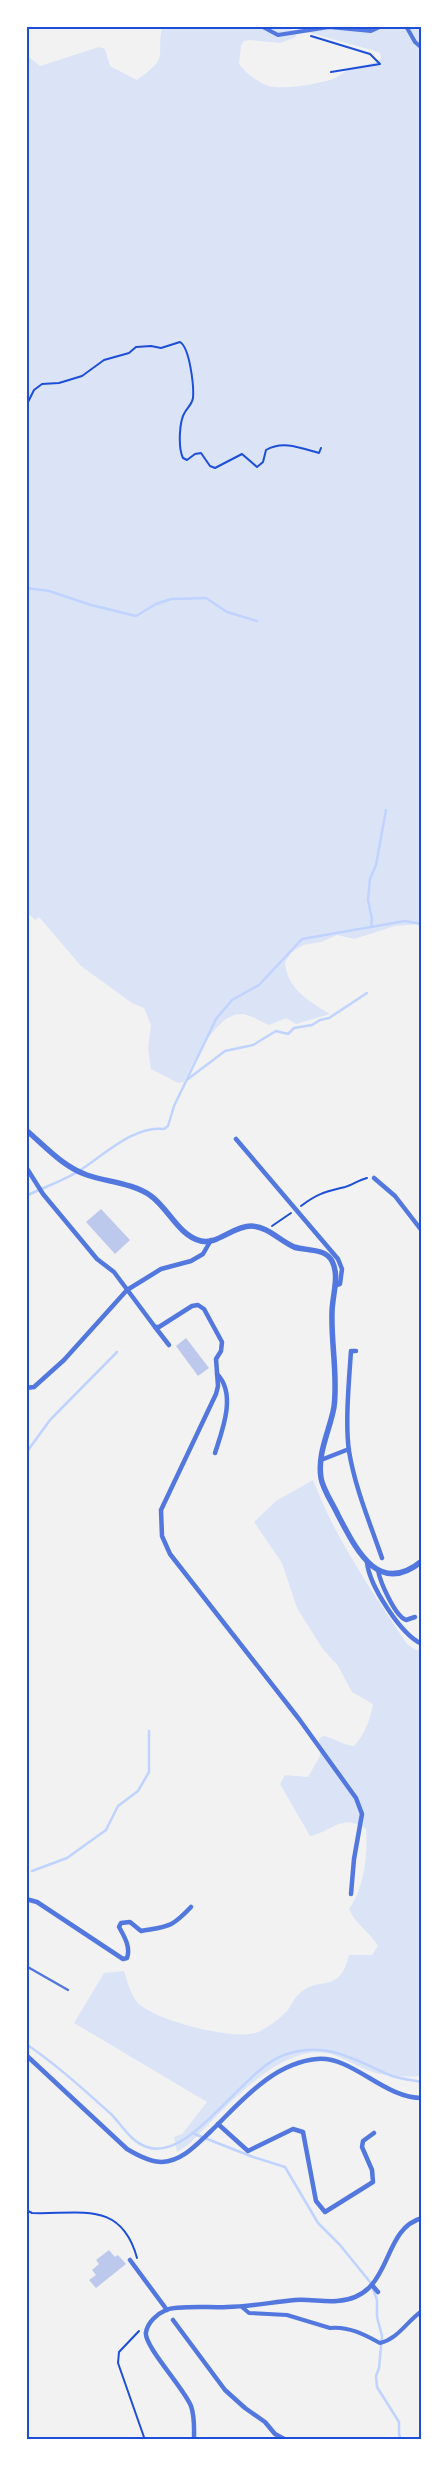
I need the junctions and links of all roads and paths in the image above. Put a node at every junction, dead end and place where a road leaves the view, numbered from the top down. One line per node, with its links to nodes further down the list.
1 (261, 26): 4 (street)
2 (382, 26): 4 (street)
3 (406, 26): 5 (street)
4 (297, 32): 6 (path)
5 (422, 48)
6 (331, 72)
7 (26, 406): 8 (path)
8 (321, 448)
9 (26, 1130): 15 (street)
10 (236, 1139): 16 (street)
11 (26, 1167): 17 (street)
12 (374, 1178): 13 (path); 14 (street)
13 (266, 1230): 15 (street); 16 (street)
14 (422, 1231)
15 (211, 1240): 17 (street)
16 (335, 1286): 25 (street)
17 (128, 1290): 18 (street); 22 (street)
18 (155, 1327): 19 (street); 21 (street)
19 (169, 1345)
20 (356, 1351): 23 (street)
21 (217, 1374): 24 (street); 32 (street)
22 (26, 1388)
23 (349, 1449): 25 (street); 26 (street)
24 (214, 1453)
25 (321, 1460): 28 (street)
26 (382, 1558)
27 (422, 1561): 29 (street)
28 (366, 1562): 29 (street); 31 (street)
29 (378, 1570): 30 (street)
30 (415, 1617)
31 (422, 1644)
32 (351, 1894)
33 (26, 1899): 34 (street)
34 (191, 1907)
35 (26, 1966): 36 (lane)
36 (68, 1990)
37 (26, 2055): 39 (street)
38 (422, 2098): 39 (street)
39 (218, 2124): 40 (street)
40 (374, 2133)
41 (26, 2210): 44 (path)
42 (422, 2218): 45 (street)
43 (130, 2260): 44 (street)
44 (138, 2271): 48 (street)
45 (372, 2285): 46 (street); 47 (street)
46 (378, 2292)
47 (242, 2307): 48 (street); 49 (street)
48 (167, 2310): 51 (street)
49 (422, 2311)
50 (174, 2320): 54 (street)
51 (151, 2322): 52 (path); 53 (street)
52 (145, 2440)
53 (194, 2440)
54 (286, 2440)

